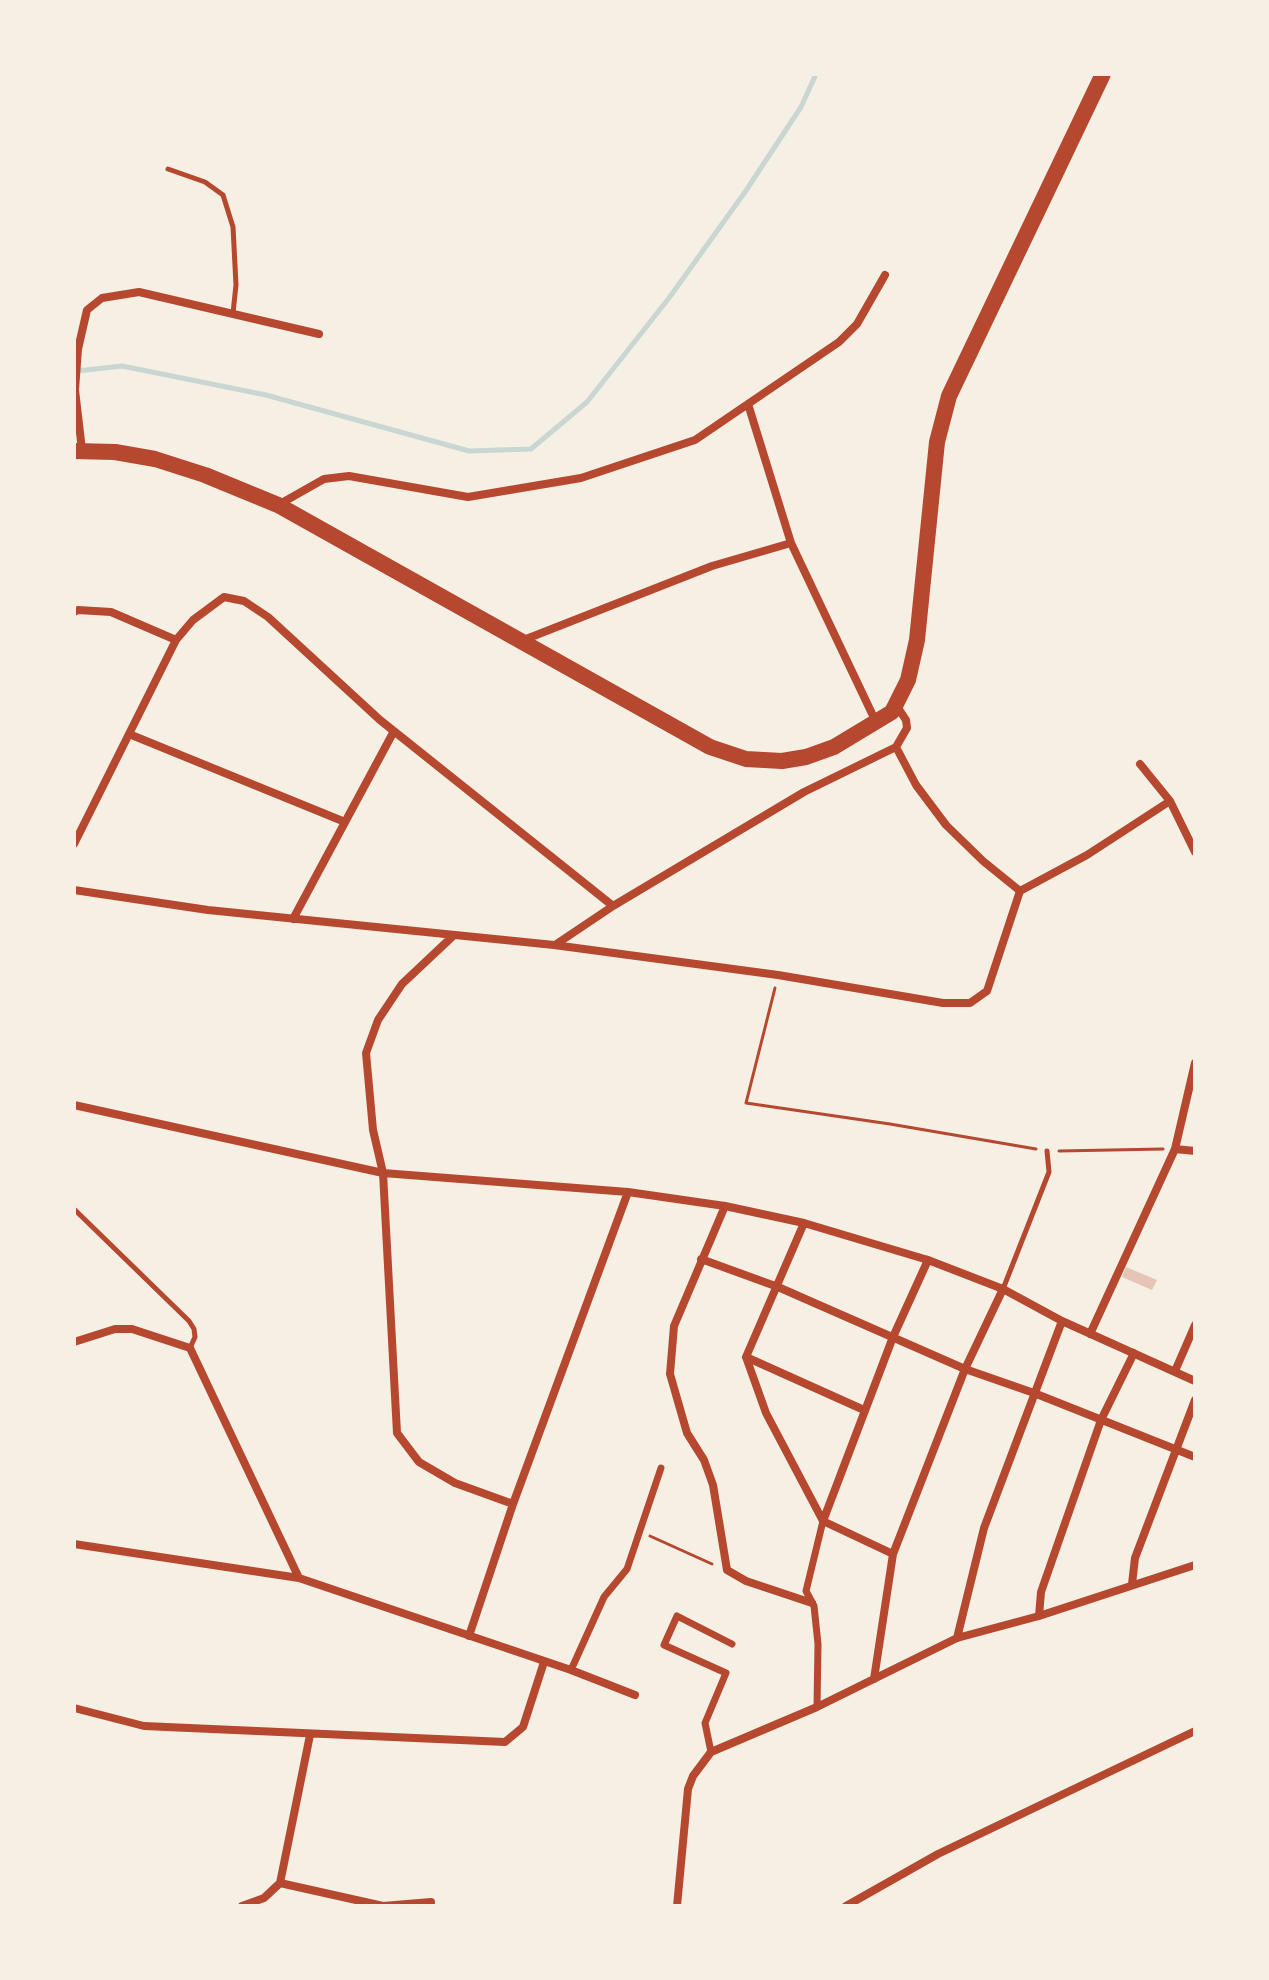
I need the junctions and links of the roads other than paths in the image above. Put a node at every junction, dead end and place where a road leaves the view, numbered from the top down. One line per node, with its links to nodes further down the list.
1 (1103, 74): 14 (main road)
2 (168, 169): 4 (lane)
3 (885, 275): 7 (street)
4 (233, 313): 5 (street); 6 (street)
5 (319, 334)
6 (75, 390): 8 (street)
7 (748, 404): 9 (street); 10 (street)
8 (78, 450): 9 (main road)
9 (278, 505): 13 (main road)
10 (791, 543): 13 (street); 15 (street)
11 (74, 612): 12 (street)
12 (176, 640): 16 (street); 17 (street)
13 (520, 641): 15 (main road)
14 (896, 704): 15 (main road); 18 (street)
15 (876, 722)
16 (394, 731): 21 (street); 26 (street)
17 (129, 734): 21 (street); 22 (street)
18 (896, 747): 25 (street); 26 (street)
19 (1140, 764): 20 (street)
20 (1170, 801): 23 (street); 25 (street)
21 (345, 822): 27 (street)
22 (74, 844)
23 (1195, 852)
24 (74, 890): 27 (street)
25 (1020, 891): 29 (street)
26 (613, 906): 29 (street)
27 (293, 919): 28 (street)
28 (453, 936): 29 (street); 35 (street)
29 (554, 945)
30 (1195, 1063): 32 (street)
31 (74, 1105): 35 (street)
32 (1175, 1149): 34 (street); 46 (street)
33 (1047, 1151): 43 (lane)
34 (1195, 1151)
35 (383, 1173): 36 (street); 62 (street)
36 (628, 1192): 37 (street); 62 (street)
37 (725, 1206): 39 (street); 40 (street)
38 (74, 1209): 49 (lane)
39 (804, 1223): 41 (street); 42 (street)
40 (701, 1259): 42 (street); 69 (street)
41 (928, 1260): 43 (street); 47 (street)
42 (778, 1287): 47 (street); 51 (street)
43 (1003, 1289): 44 (street); 52 (street)
44 (1062, 1321): 46 (street); 55 (street)
45 (1195, 1325): 53 (street)
46 (1090, 1334): 50 (street)
47 (893, 1337): 52 (street); 57 (street)
48 (74, 1342): 49 (street)
49 (190, 1348): 67 (street)
50 (1134, 1353): 53 (street); 58 (street)
51 (746, 1357): 57 (street); 63 (street)
52 (965, 1369): 55 (street); 65 (street)
53 (1175, 1371): 54 (street)
54 (1195, 1381)
55 (1034, 1393): 58 (street); 72 (street)
56 (1195, 1400): 59 (street)
57 (864, 1410): 63 (street)
58 (1101, 1420): 59 (street); 70 (street)
59 (1177, 1448): 60 (street); 68 (street)
60 (1195, 1457)
61 (661, 1468): 75 (street)
62 (513, 1504): 71 (street)
63 (823, 1521): 65 (street); 69 (street)
64 (74, 1544): 67 (street)
65 (893, 1554): 76 (street)
66 (1195, 1565): 68 (street)
67 (299, 1578): 71 (street)
68 (1132, 1584): 70 (street)
69 (812, 1603): 78 (street)
70 (1039, 1616): 72 (street)
71 (469, 1636): 74 (street)
72 (957, 1638): 76 (street)
73 (732, 1644): 82 (street)
74 (544, 1662): 75 (street); 81 (street)
75 (571, 1670): 77 (street)
76 (874, 1679): 78 (street)
77 (635, 1695)
78 (817, 1707): 82 (street)
79 (74, 1708): 81 (street)
80 (1195, 1731): 87 (street)
81 (310, 1735): 83 (street)
82 (711, 1752): 86 (street)
83 (280, 1883): 84 (street); 85 (street)
84 (431, 1902)
85 (242, 1906)
86 (677, 1906)
87 (846, 1906)

